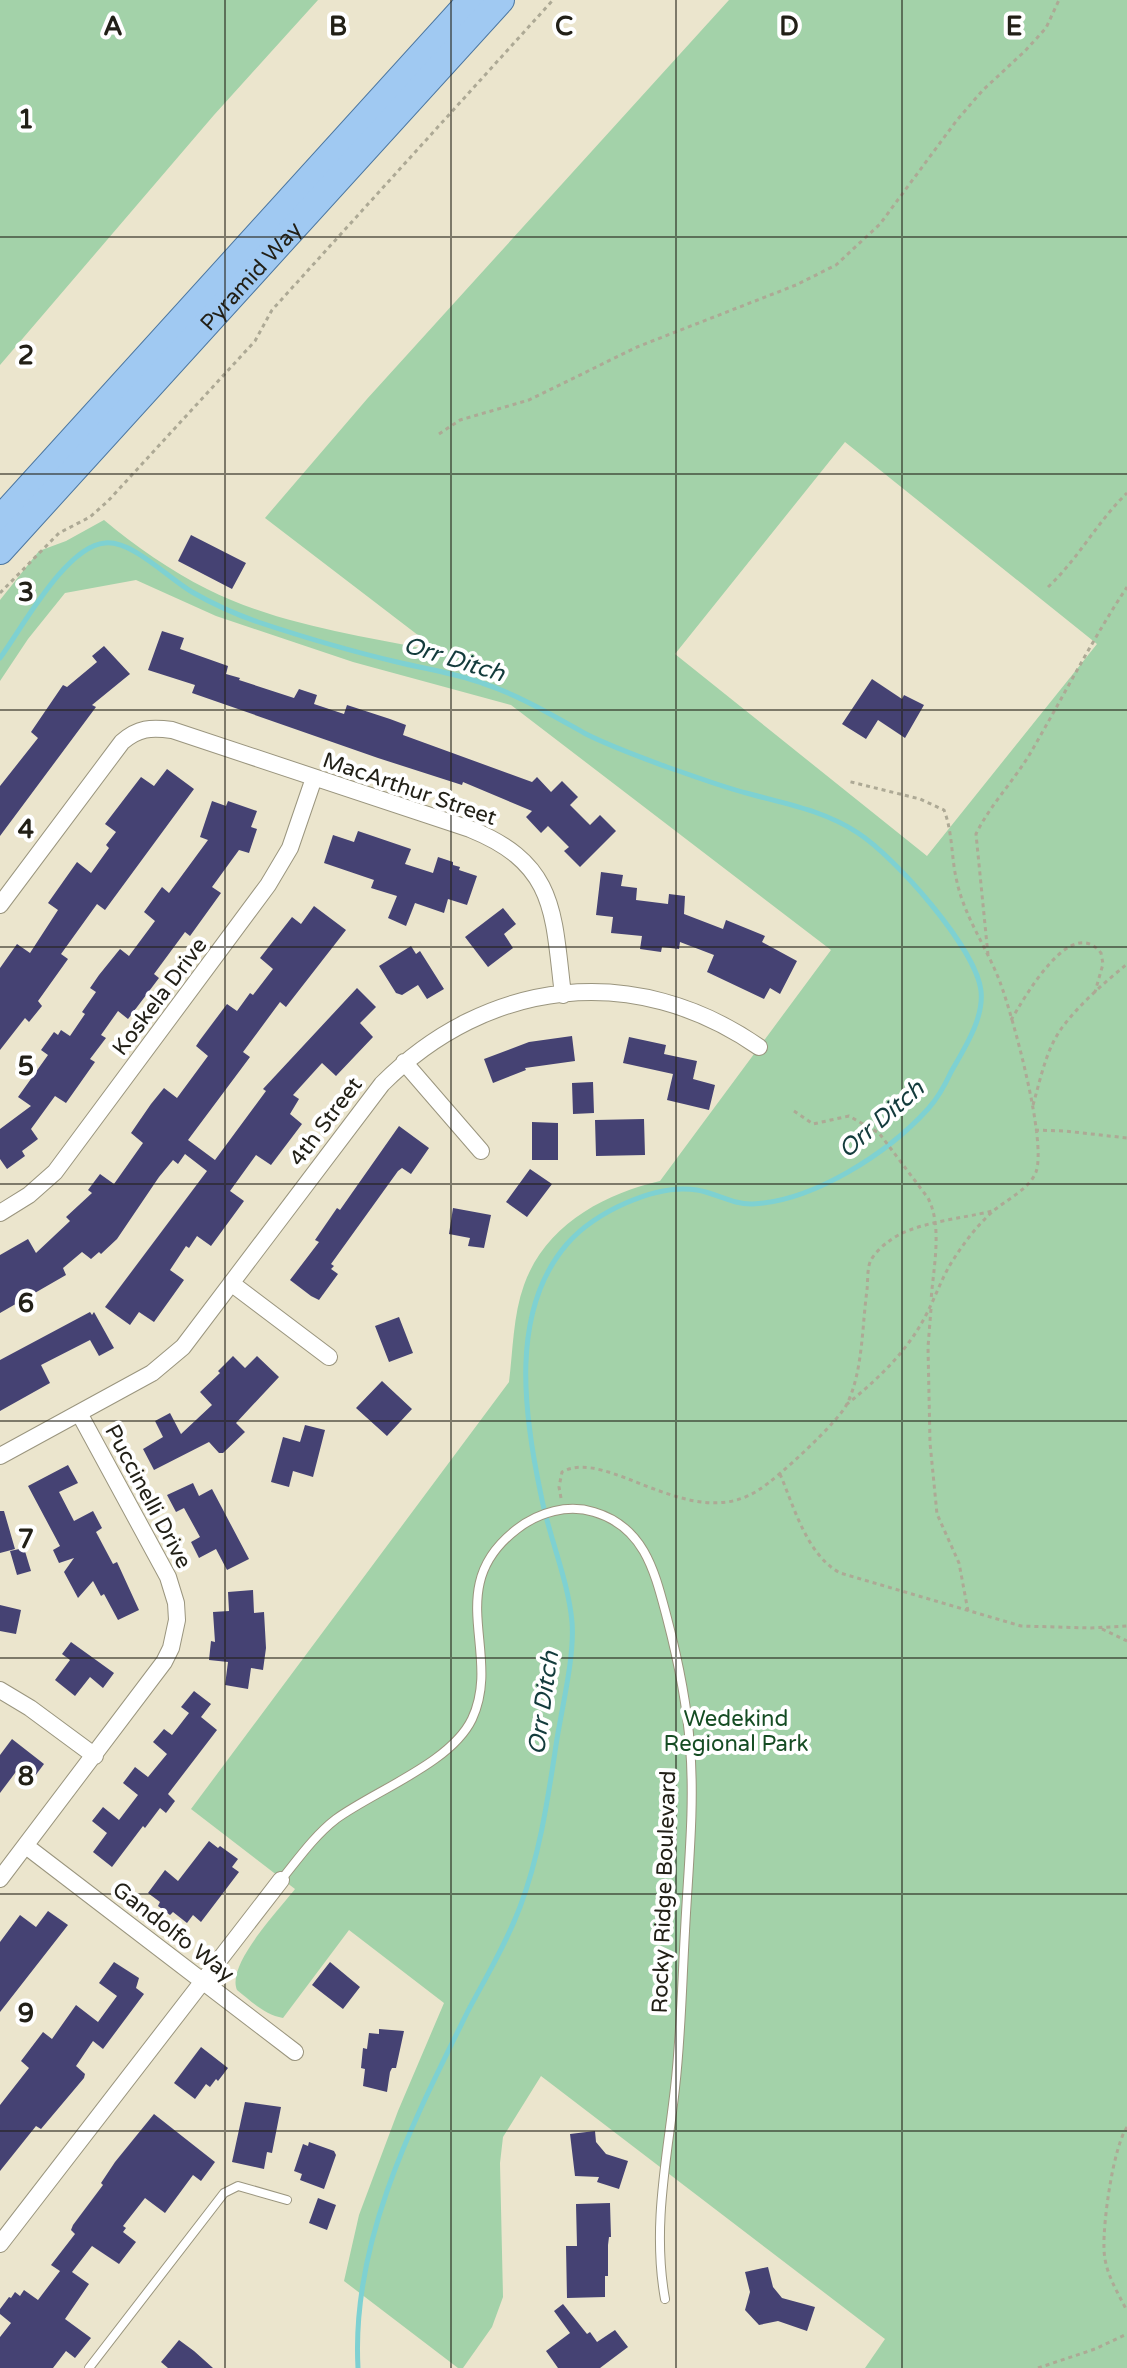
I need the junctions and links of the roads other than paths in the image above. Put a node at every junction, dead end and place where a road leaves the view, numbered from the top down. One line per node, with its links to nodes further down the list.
1 (471, 0): 3 (main road, Pyramid Way)
2 (501, 0): 4 (main road, Pyramid Way)
3 (0, 519)
4 (0, 551)
5 (314, 778): 6 (street, MacArthur Street); 7 (street, MacArthur Street); 11 (street, Koskela Drive)
6 (0, 905)
7 (563, 995): 8 (street, 4th Street); 9 (street, 4th Street)
8 (759, 1047)
9 (404, 1062): 10 (street); 12 (street, 4th Street)
10 (481, 1151)
11 (0, 1213)
12 (231, 1283): 13 (street); 14 (street, 4th Street)
13 (329, 1357)
14 (79, 1413): 15 (street, 4th Street); 17 (street, Puccinelli Drive)
15 (0, 1456)
16 (0, 1690): 17 (street)
17 (95, 1756): 18 (street, Puccinelli Drive)
18 (26, 1846): 19 (street, Puccinelli Drive); 21 (street, Gandolfo Way)
19 (0, 1879)
20 (281, 1880): 21 (street, Rocky Ridge Boulevard); 25 (lane, Rocky Ridge Boulevard)
21 (202, 1981): 22 (street, Gandolfo Way); 24 (street, Rocky Ridge Boulevard)
22 (295, 2052)
23 (287, 2200): 26 (lane)
24 (0, 2244)
25 (665, 2299)
26 (89, 2368)

